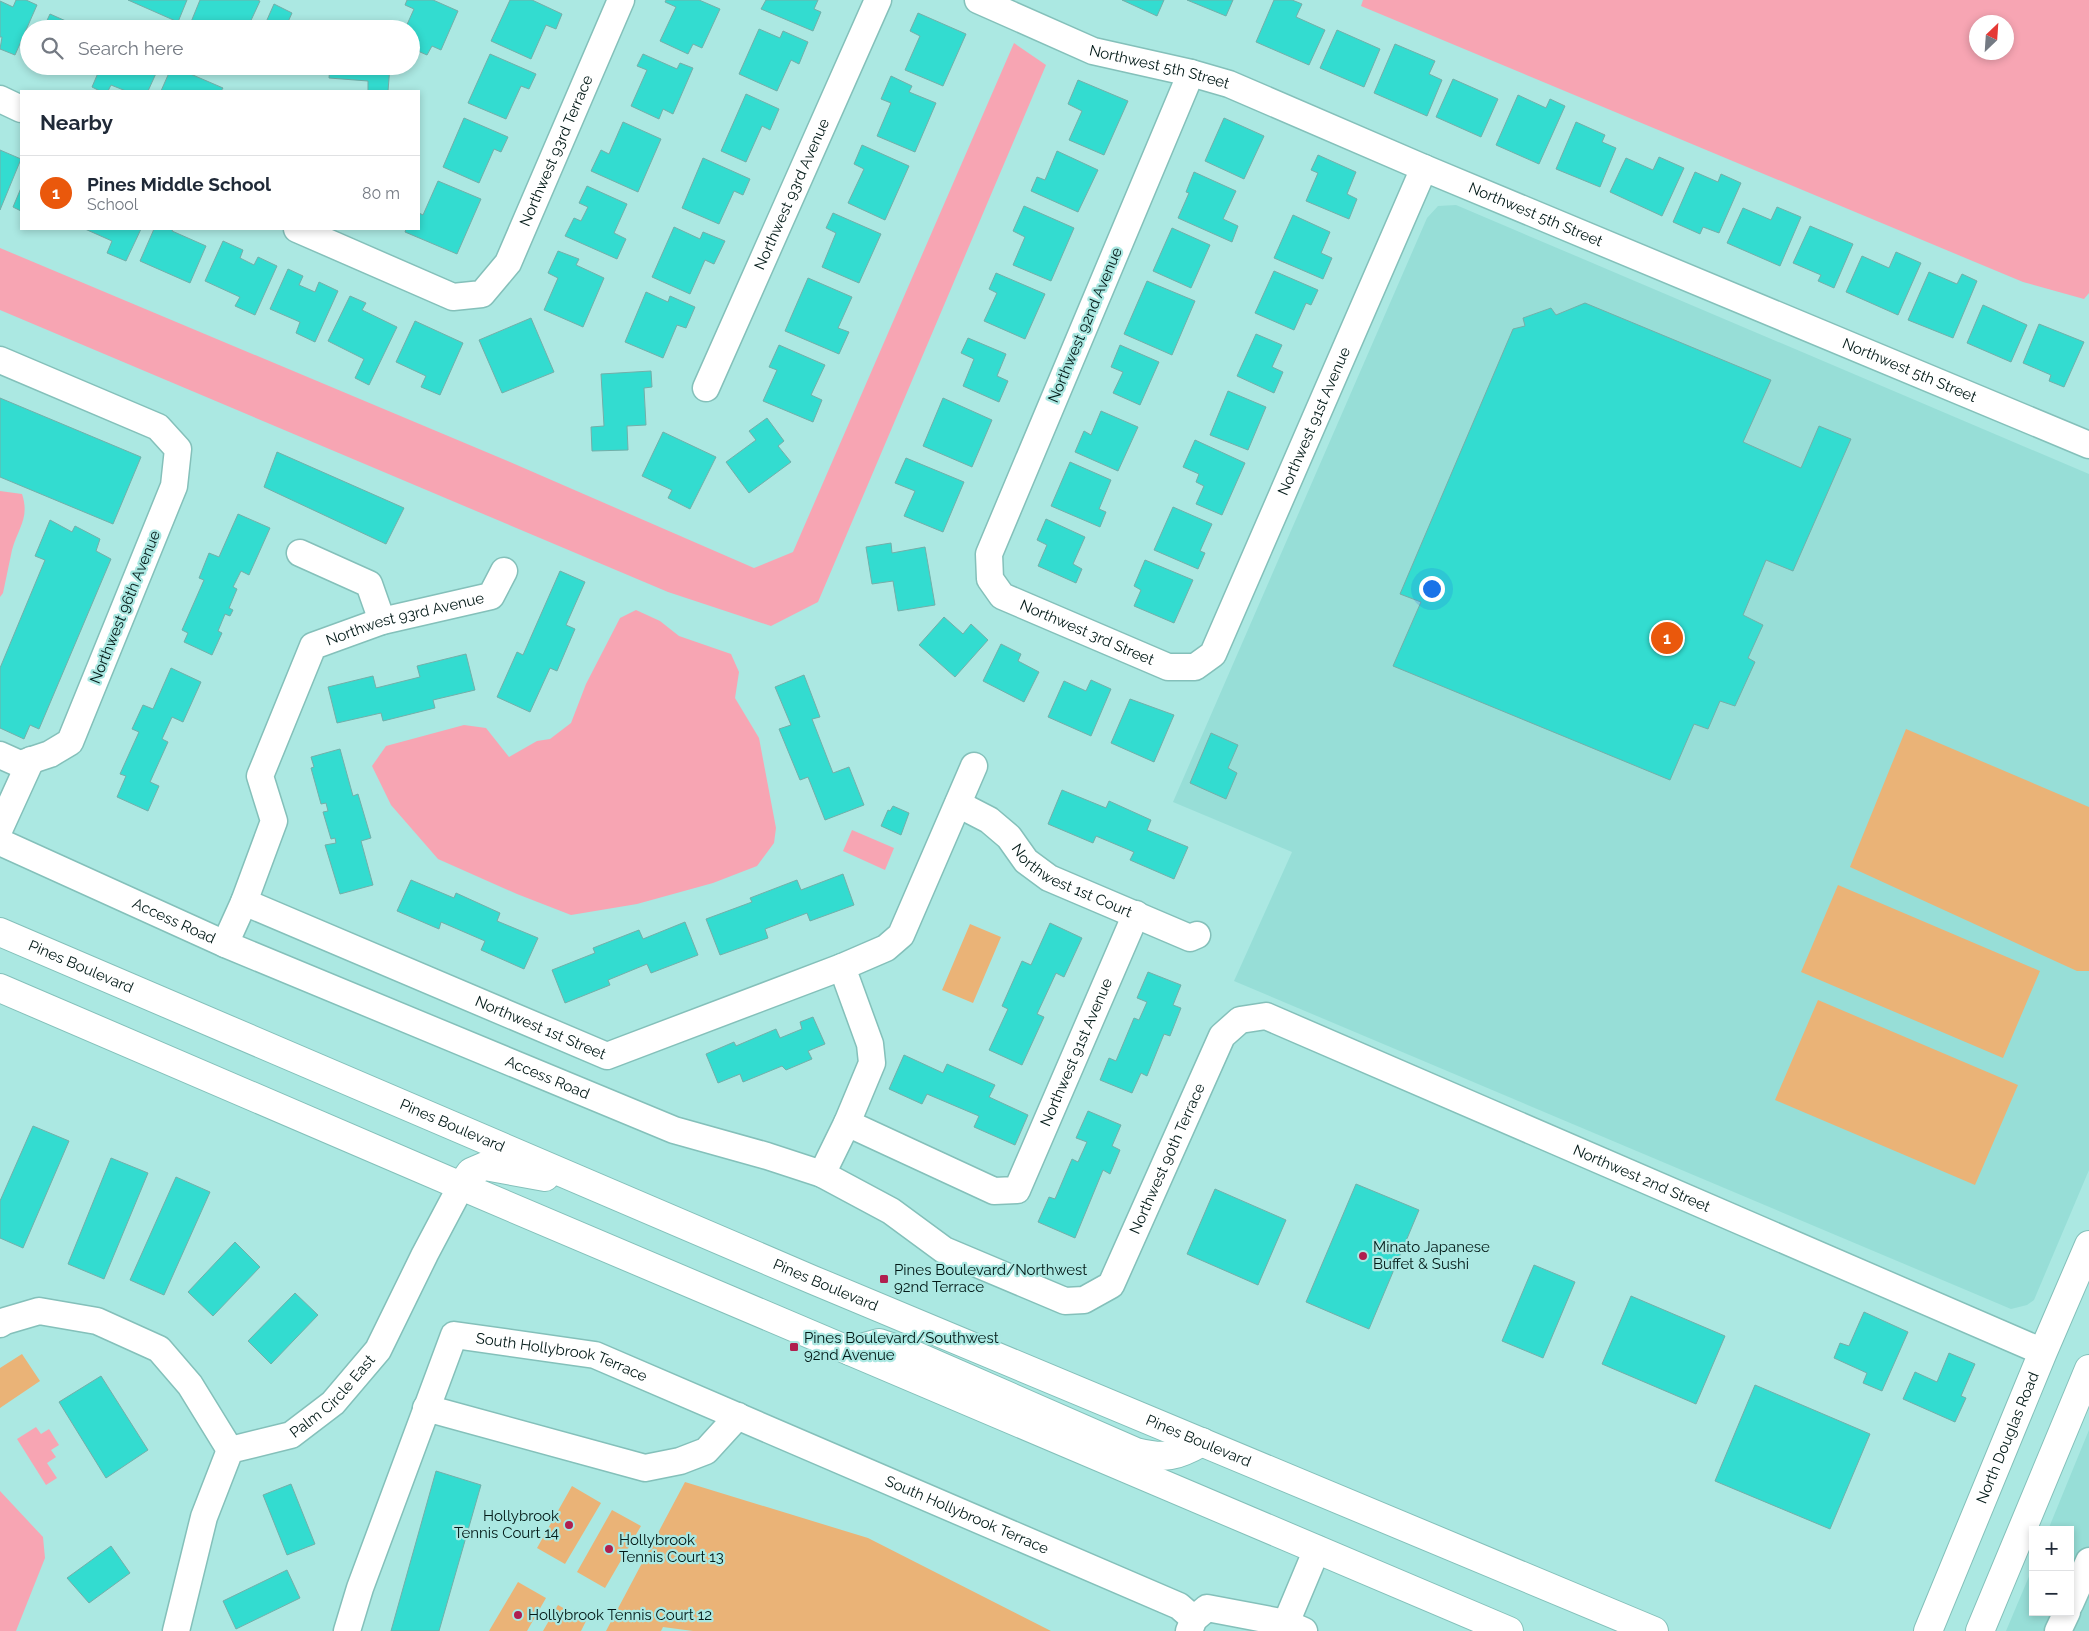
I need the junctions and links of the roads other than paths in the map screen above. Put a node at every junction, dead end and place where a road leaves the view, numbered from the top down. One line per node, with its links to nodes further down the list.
1 (621, 0): 8 (street, Northwest 93rd Terrace)
2 (878, 0): 10 (street, Northwest 93rd Avenue)
3 (978, 0): 4 (street, Northwest 5th Street)
4 (1190, 73): 7 (street, Northwest 5th Street); 14 (street, Northwest 92nd Avenue)
5 (0, 100): 6 (street)
6 (20, 109)
7 (1424, 168): 11 (street, Northwest 5th Street); 16 (street, Northwest 91st Avenue)
8 (299, 230)
9 (0, 360): 18 (street, Northwest 96th Avenue)
10 (706, 388)
11 (2089, 444)
12 (300, 553): 15 (street)
13 (504, 571): 15 (street, Northwest 93rd Avenue)
14 (990, 578): 16 (street, Northwest 3rd Street)
15 (382, 621): 23 (street, Northwest 93rd Avenue)
16 (1194, 667)
17 (0, 754): 18 (street)
18 (35, 763): 21 (street)
19 (974, 766): 20 (street)
20 (958, 804): 24 (street, Northwest 1st Court); 28 (street)
21 (0, 828)
22 (0, 842): 27 (street, Access Road)
23 (244, 902): 27 (street, Northwest 93rd Avenue); 28 (street, Northwest 1st Street)
24 (1136, 914): 26 (street, Northwest 1st Court); 31 (street, Northwest 91st Avenue)
25 (0, 932): 34 (main road, Pines Boulevard)
26 (1196, 935)
27 (225, 944): 32 (street, Access Road)
28 (842, 967): 31 (street)
29 (0, 988): 33 (main road)
30 (1240, 1020): 36 (street, Northwest 90th Terrace); 39 (street, Northwest 2nd Street)
31 (847, 1123): 32 (street)
32 (822, 1174): 36 (street, Access Road)
33 (461, 1186): 34 (main road); 38 (main road); 44 (street, Palm Circle East)
34 (593, 1186): 43 (main road, Pines Boulevard)
35 (2089, 1246): 39 (main road, North Douglas Road)
36 (1094, 1295)
37 (0, 1324): 44 (street)
38 (850, 1351): 43 (main road); 45 (main road)
39 (2043, 1352): 55 (main road, North Douglas Road)
40 (2089, 1369): 56 (main road)
41 (426, 1408): 42 (street); 42 (street, South Hollybrook Terrace); 52 (street, South Hollybrook Terrace)
42 (738, 1416): 49 (street, South Hollybrook Terrace)
43 (1202, 1442): 54 (main road, Pines Boulevard)
44 (230, 1450): 51 (street)
45 (1317, 1549): 50 (street); 53 (main road)
46 (2089, 1561): 47 (street)
47 (2074, 1595)
48 (2065, 1616): 57 (street)
49 (1192, 1625): 50 (street)
50 (1295, 1627)
51 (176, 1631)
52 (347, 1631)
53 (1510, 1631)
54 (1654, 1631)
55 (1928, 1631)
56 (1980, 1631)
57 (2058, 1631)

